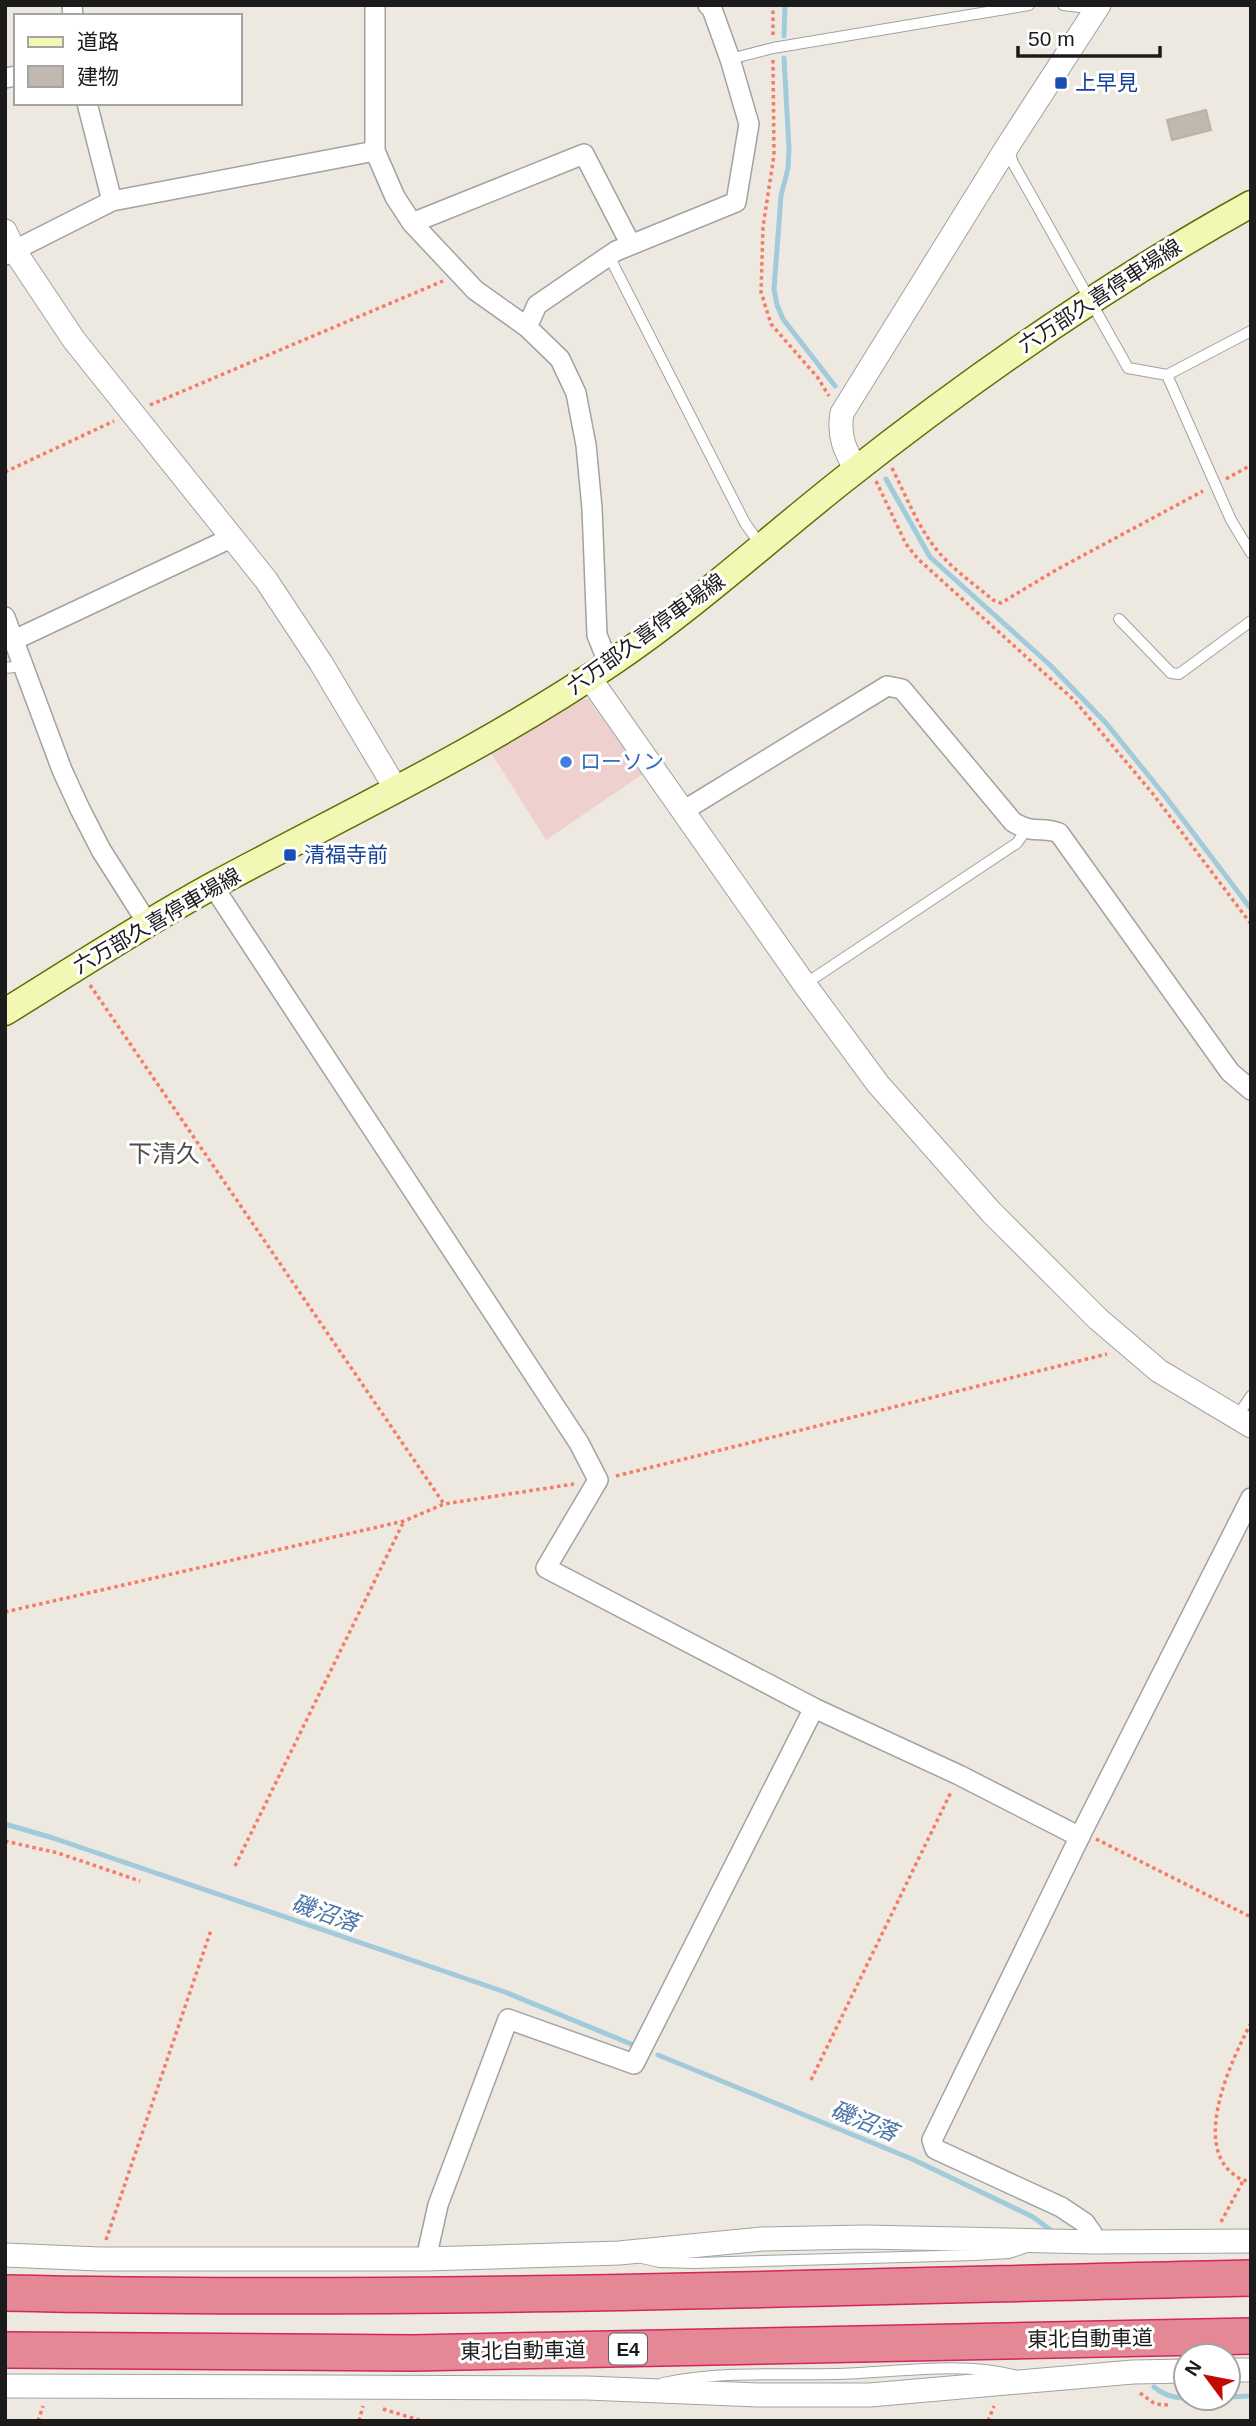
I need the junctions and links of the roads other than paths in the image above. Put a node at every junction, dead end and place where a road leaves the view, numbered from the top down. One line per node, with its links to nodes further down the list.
1 (375, 5): 9 (street)
2 (708, 5): 6 (street)
3 (1027, 5): 6 (lane)
4 (1063, 5): 5 (lane)
5 (1098, 7): 8 (street)
6 (730, 59): 14 (street)
7 (88, 105): 10 (street)
8 (1007, 147): 16 (lane); 20 (street)
9 (375, 151): 10 (street); 12 (street)
10 (112, 201): 13 (street)
11 (1251, 204): 16 (main road, 六万部久喜停車場線)
12 (412, 223): 14 (street); 17 (street)
13 (8, 245): 21 (street)
14 (631, 245): 15 (street)
15 (609, 257): 17 (street); 22 (lane)
16 (1090, 300): 19 (lane); 20 (main road, 六万部久喜停車場線)
17 (527, 327): 29 (street)
18 (1251, 331): 19 (lane)
19 (1167, 376): 23 (lane)
20 (865, 475): 22 (main road, 六万部久喜停車場線)
21 (233, 537): 27 (street); 30 (street)
22 (762, 547): 29 (main road, 六万部久喜停車場線)
23 (1251, 553)
24 (5, 617): 27 (street)
25 (1119, 619): 26 (lane)
26 (1251, 621)
27 (12, 641): 28 (street)
28 (14, 667): 34 (street)
29 (599, 671): 30 (main road, 六万部久喜停車場線); 31 (street)
30 (396, 789): 33 (main road, 六万部久喜停車場線)
31 (683, 811): 32 (street); 35 (street)
32 (1026, 830): 35 (lane); 37 (street)
33 (213, 886): 34 (main road, 六万部久喜停車場線); 41 (street)
34 (148, 924): 36 (main road, 六万部久喜停車場線)
35 (804, 985): 39 (street)
36 (5, 1012)
37 (1251, 1090)
38 (1251, 1396): 39 (lane)
39 (1243, 1422)
40 (1251, 1498): 42 (street)
41 (814, 1708): 42 (street); 46 (street)
42 (1081, 1835): 44 (street)
43 (1251, 2241): 44 (street)
44 (1095, 2242): 46 (street)
45 (5, 2255): 46 (street)
46 (426, 2259)
47 (1251, 2278): 48 (highway)
48 (5, 2293)
49 (1251, 2336): 50 (highway, 東北自動車道 / E4)
50 (5, 2350)
51 (1172, 2371): 52 (street)
52 (5, 2386)

